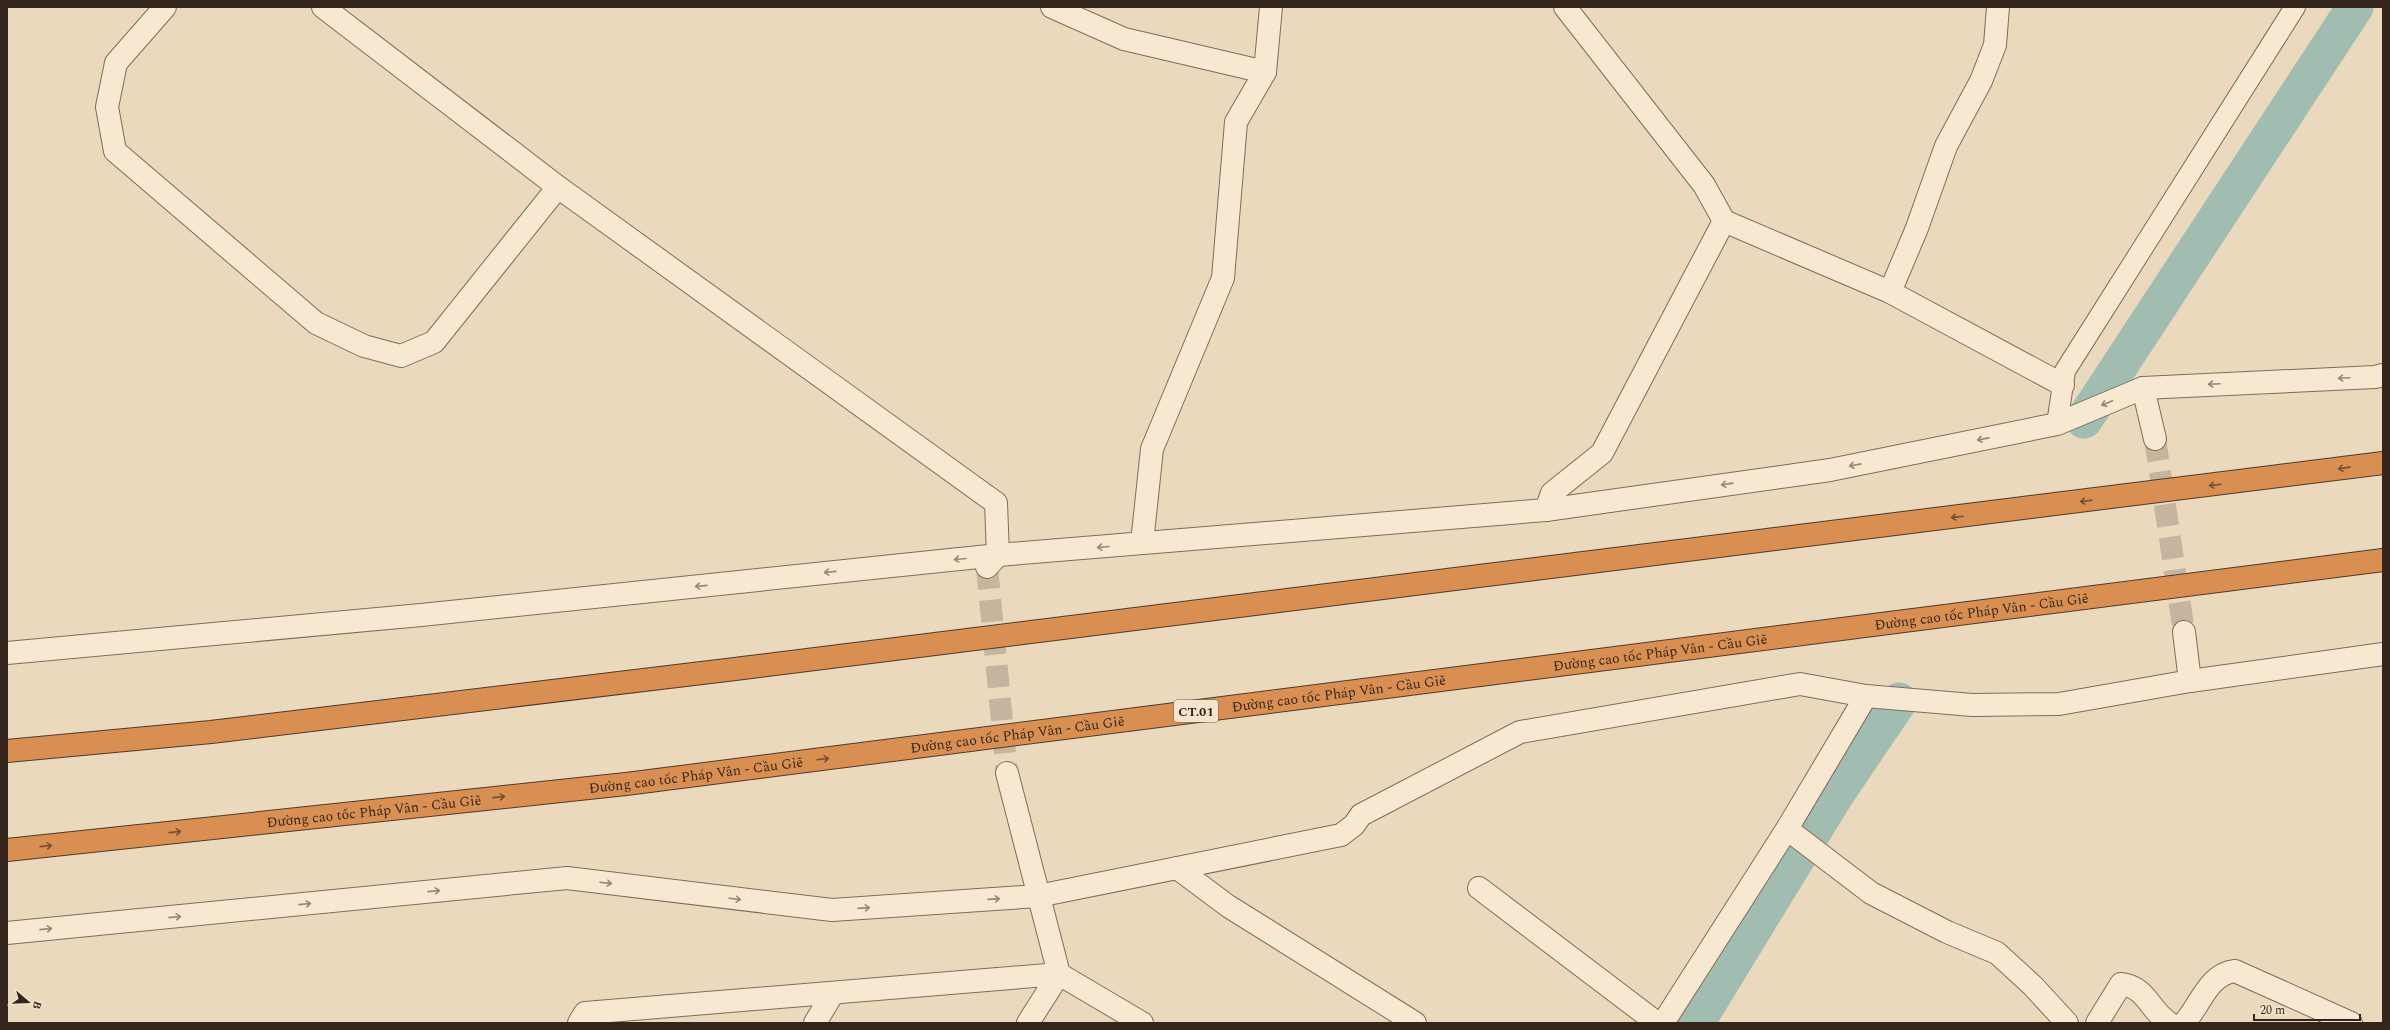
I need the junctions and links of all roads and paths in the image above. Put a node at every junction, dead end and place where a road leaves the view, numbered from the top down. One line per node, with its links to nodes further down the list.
1 (165, 7): 9 (street)
2 (323, 7): 9 (street)
3 (1052, 7): 8 (street)
4 (1271, 7): 8 (street)
5 (1565, 7): 10 (street)
6 (1998, 7): 11 (street)
7 (2295, 7): 13 (lane)
8 (1265, 72): 19 (street)
9 (558, 187): 21 (street)
10 (1724, 221): 11 (street); 18 (street)
11 (1890, 292): 13 (street)
12 (2383, 374): 14 (street, one-way to 14)
13 (2063, 385): 15 (lane)
14 (2143, 388): 15 (street, one-way to 15); 16 (street)
15 (2057, 424): 18 (street, one-way to 18)
16 (2156, 439)
17 (2383, 463): 27 (highway, one-way to 27)
18 (1546, 510): 19 (street)
19 (1142, 543): 21 (street, one-way to 21)
20 (2383, 560): 30 (highway, Đường cao tốc Pháp Vân - Cầu Giẽ / CT.01, one-way to 20)
21 (993, 561): 23 (street, one-way to 23)
22 (2184, 632): 25 (street)
23 (7, 653)
24 (2383, 654): 25 (street)
25 (2190, 682): 26 (street)
26 (1866, 696): 29 (street); 31 (street)
27 (7, 751)
28 (1007, 773): 32 (street)
29 (1788, 829): 43 (street); 44 (street)
30 (7, 850)
31 (1177, 868): 32 (street); 41 (street)
32 (1035, 886): 34 (street, one-way to 32); 35 (street)
33 (1478, 888): 42 (street)
34 (7, 933)
35 (1059, 974): 36 (street); 39 (street); 40 (street)
36 (833, 993): 37 (street); 38 (street)
37 (579, 1023)
38 (815, 1023)
39 (1028, 1023)
40 (1142, 1023)
41 (1415, 1023)
42 (1657, 1023)
43 (1663, 1023)
44 (2067, 1023)
45 (2097, 1023): 46 (street)
46 (2169, 1023)
47 (2184, 1023): 48 (street)
48 (2351, 1023)

